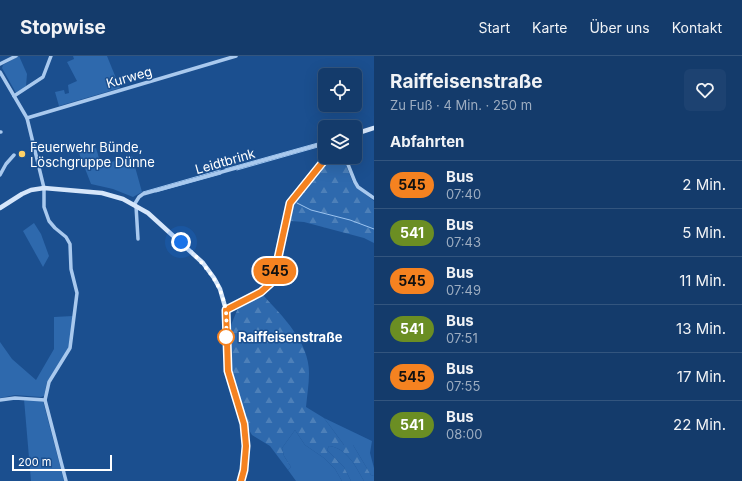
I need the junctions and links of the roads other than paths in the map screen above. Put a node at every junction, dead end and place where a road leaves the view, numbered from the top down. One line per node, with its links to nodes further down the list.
1 (16, 56): 4 (street)
2 (51, 56): 6 (street)
3 (236, 56): 7 (street, Kurweg)
4 (0, 64)
5 (0, 72): 6 (street)
6 (14, 96): 7 (street)
7 (27, 118): 15 (street)
8 (374, 128): 9 (street)
9 (362, 132)
10 (318, 145): 17 (street, Leidtbrink)
11 (14, 155): 14 (street)
12 (321, 164): 20 (street)
13 (348, 164): 16 (street)
14 (0, 175)
15 (44, 188): 17 (street); 18 (street); 22 (street)
16 (374, 198)
17 (135, 205): 19 (street); 20 (street)
18 (0, 208)
19 (138, 239)
20 (226, 310): 24 (street)
21 (0, 400): 22 (street)
22 (45, 400): 23 (street)
23 (66, 481)
24 (241, 481)

